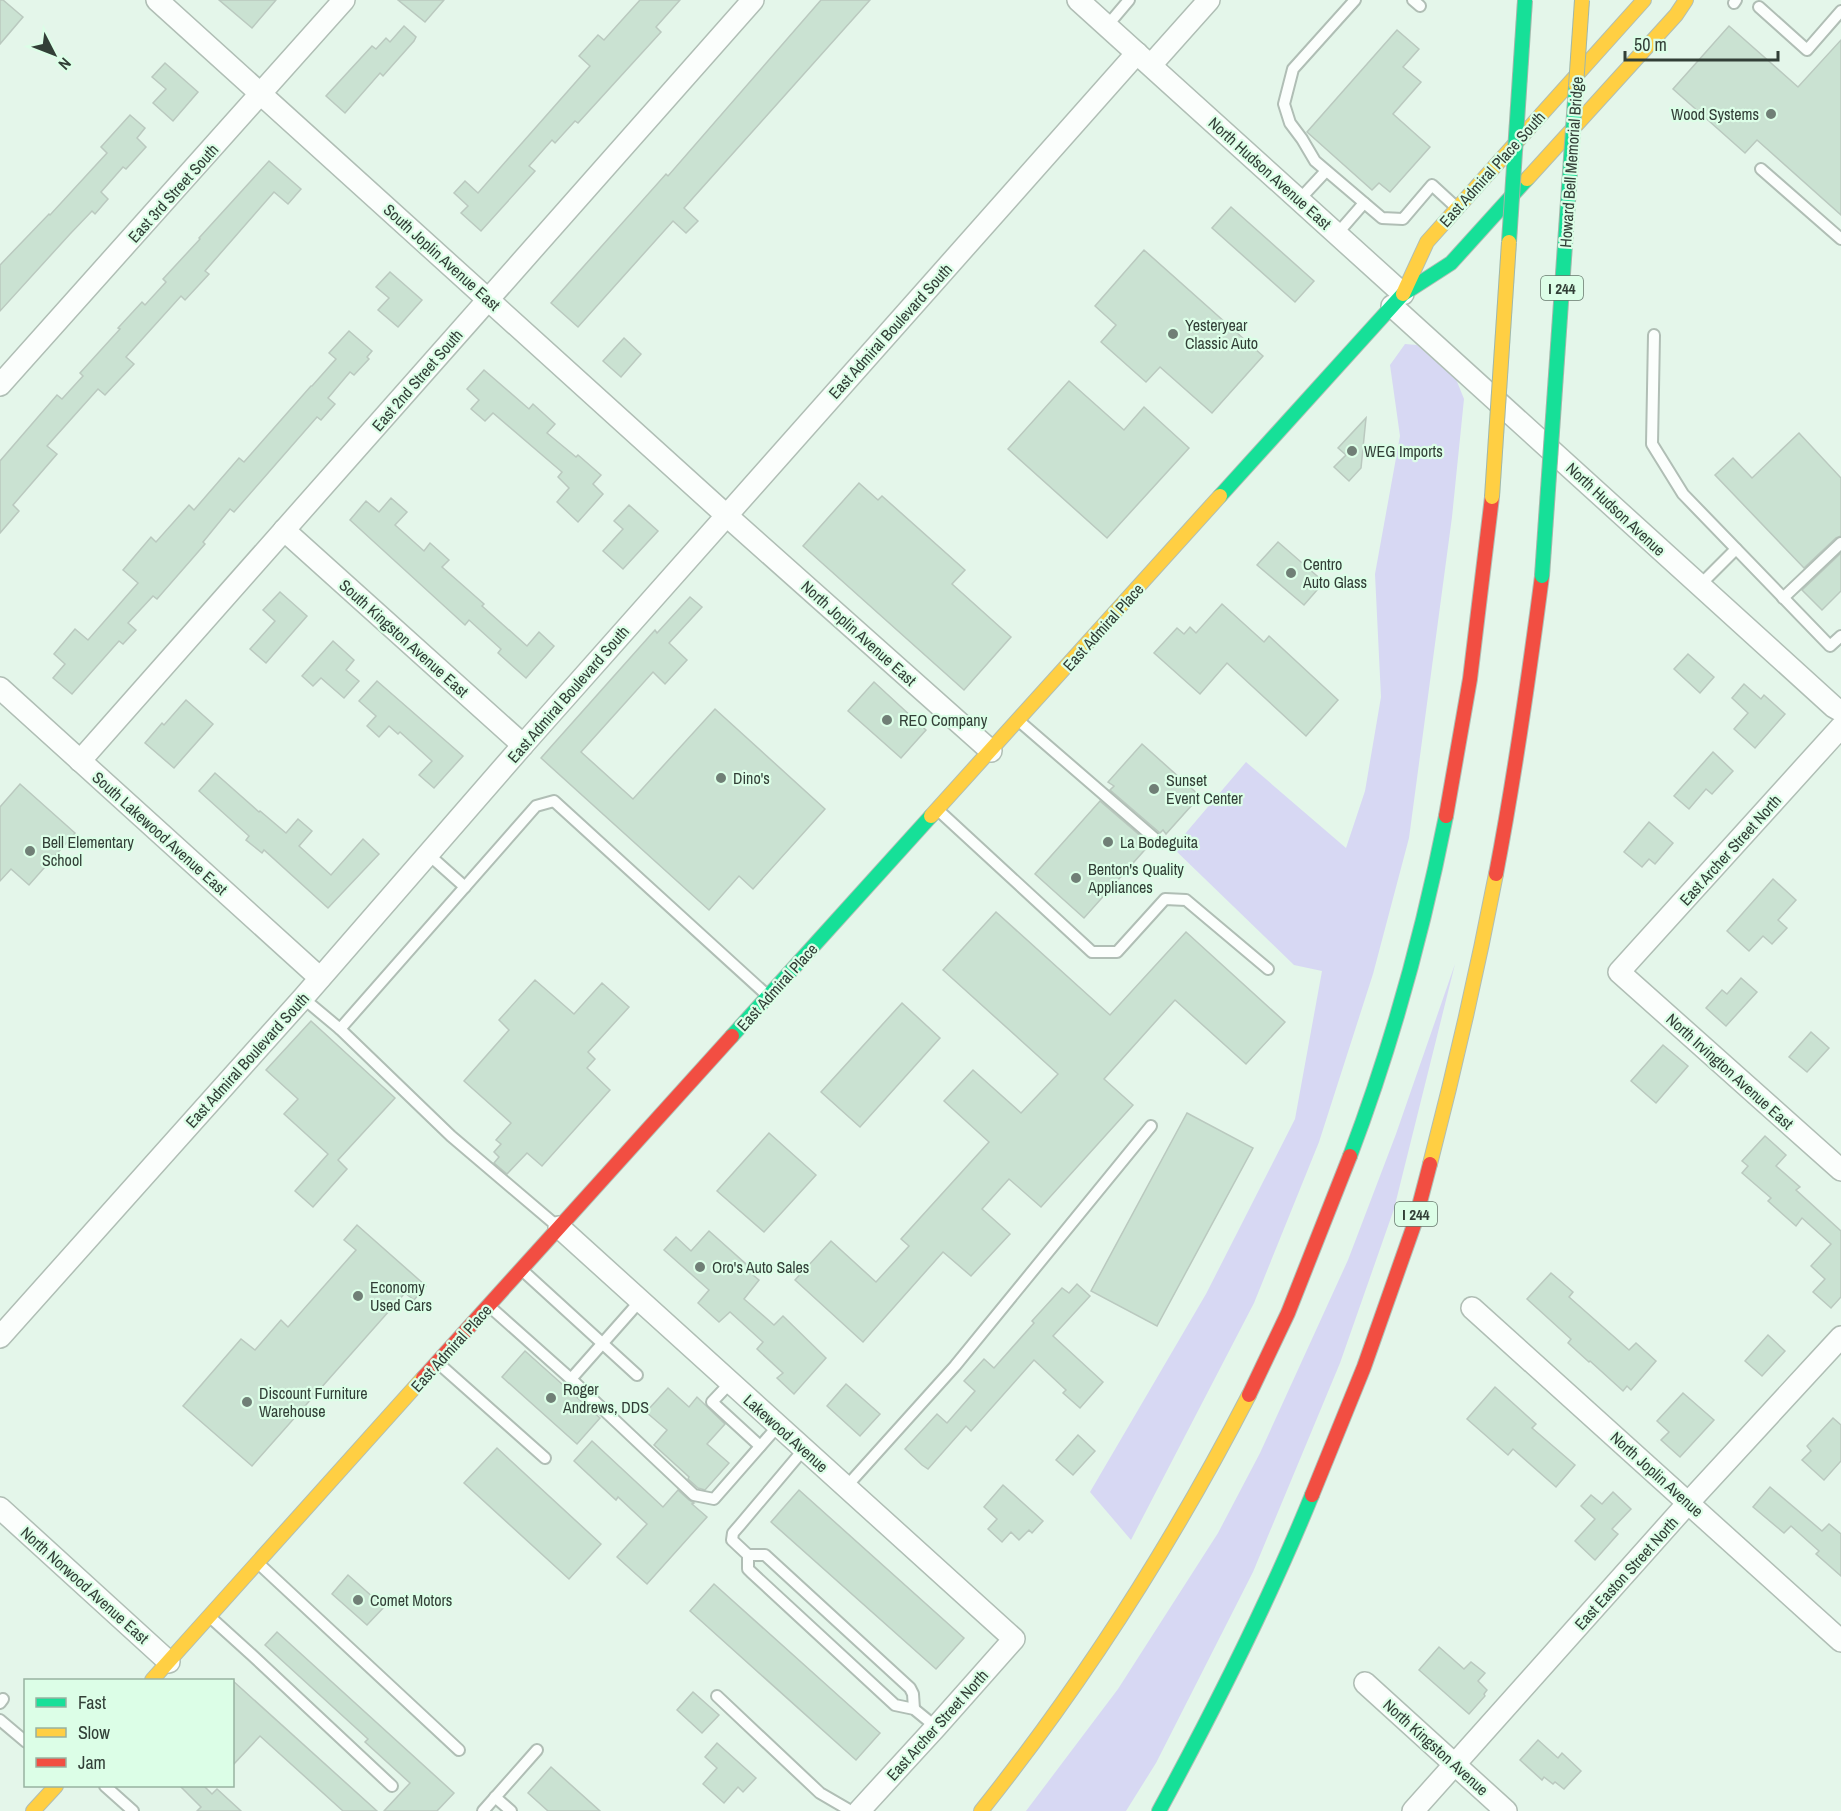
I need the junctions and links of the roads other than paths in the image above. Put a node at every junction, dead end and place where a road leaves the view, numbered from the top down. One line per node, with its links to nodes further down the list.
1 (157, 0): 16 (street, South Joplin Avenue East)
2 (344, 0): 16 (street, East 3rd Street South)
3 (753, 0): 24 (street, East 2nd Street South)
4 (1078, 0): 14 (street, North Hudson Avenue East)
5 (1129, 0): 14 (lane)
6 (1209, 0): 15 (street, East Admiral Boulevard South)
7 (1354, 0): 18 (lane)
8 (1525, 0): 99 (main road, bridge)
9 (1582, 0): 100 (main road, Howard Bell Memorial Bridge / I 244, bridge)
10 (1644, 0): 21 (main road, East Admiral Place South)
11 (1686, 0): 25 (main road)
12 (1759, 7): 13 (lane)
13 (1841, 11)
14 (1107, 26): 15 (street, North Hudson Avenue East)
15 (1144, 59): 19 (street, North Hudson Avenue East); 28 (street, East Admiral Boulevard South)
16 (261, 94): 24 (street, South Joplin Avenue East); 27 (street, East 3rd Street South)
17 (1761, 169): 23 (lane)
18 (1326, 171): 19 (lane); 20 (lane)
19 (1299, 200): 22 (street, North Hudson Avenue East)
20 (1364, 203): 21 (lane); 22 (lane)
21 (1457, 208): 25 (main road, East Admiral Place South)
22 (1337, 234): 25 (street, North Hudson Avenue East)
23 (1841, 239)
24 (488, 299): 28 (street, South Joplin Avenue East); 29 (street, East 2nd Street South)
25 (1398, 300): 32 (street, North Hudson Avenue); 37 (main road, East Admiral Place)
26 (1654, 335): 31 (lane)
27 (0, 384)
28 (726, 515): 39 (street, East Admiral Boulevard South); 40 (street, North Joplin Avenue East)
29 (284, 530): 39 (street, South Kingston Avenue East); 41 (street, East 2nd Street South)
30 (1841, 543): 33 (lane)
31 (1736, 549): 32 (lane); 33 (lane)
32 (1699, 586): 36 (street, North Hudson Avenue)
33 (1783, 598): 34 (lane)
34 (1841, 636)
35 (0, 688): 41 (street, South Lakewood Avenue East)
36 (1841, 711)
37 (1018, 721): 40 (main road, East Admiral Place); 43 (lane)
38 (1841, 728): 47 (street, East Archer Street North)
39 (523, 745): 44 (street, East Admiral Boulevard South)
40 (991, 751): 42 (main road, East Admiral Place)
41 (80, 761): 48 (street, South Lakewood Avenue East)
42 (938, 810): 46 (lane); 49 (main road, East Admiral Place)
43 (1160, 843)
44 (428, 854): 45 (lane); 48 (street, East Admiral Boulevard South)
45 (465, 887): 49 (lane); 51 (lane)
46 (1268, 969)
47 (1619, 972): 53 (street, North Irvington Avenue East)
48 (320, 978): 50 (street, East Admiral Boulevard South)
49 (769, 996): 54 (main road, East Admiral Place)
50 (303, 998): 51 (lane); 59 (street, East Admiral Boulevard South)
51 (340, 1029): 54 (lane)
52 (1150, 1126): 70 (lane)
53 (1841, 1170)
54 (559, 1227): 55 (main road, East Admiral Place); 56 (street, Lakewood Avenue)
55 (521, 1269): 57 (main road, East Admiral Place); 61 (lane)
56 (640, 1301): 61 (lane); 65 (street, Lakewood Avenue)
57 (489, 1306): 62 (main road, East Admiral Place); 64 (lane)
58 (1472, 1308): 71 (street, North Joplin Avenue)
59 (0, 1337)
60 (1841, 1337): 71 (street, East Easton Street North)
61 (601, 1344): 63 (lane); 64 (lane)
62 (438, 1363): 69 (lane); 74 (main road, East Admiral Place)
63 (637, 1375)
64 (571, 1379): 67 (lane)
65 (730, 1383): 66 (street, Lakewood Avenue); 67 (lane)
66 (778, 1426): 67 (lane); 68 (street, Lakewood Avenue)
67 (760, 1446)
68 (804, 1449): 70 (street, Lakewood Avenue); 73 (lane)
69 (545, 1458)
70 (846, 1487): 76 (street, Lakewood Avenue)
71 (1688, 1503): 77 (street, North Joplin Avenue); 88 (street, East Easton Street North)
72 (0, 1508): 78 (street, North Norwood Avenue East)
73 (748, 1555): 82 (lane); 82 (lane)
74 (258, 1563): 75 (main road, East Admiral Place); 86 (lane)
75 (210, 1617): 78 (main road, East Admiral Place); 89 (lane)
76 (1014, 1639): 84 (street, East Archer Street North)
77 (1841, 1641)
78 (169, 1662): 79 (main road, East Admiral Place)
79 (153, 1679)
80 (1365, 1683): 88 (street, North Kingston Avenue)
81 (717, 1696): 97 (lane)
82 (914, 1708): 84 (lane)
83 (0, 1720): 85 (lane)
84 (936, 1727): 98 (street, East Archer Street North)
85 (24, 1740)
86 (459, 1750)
87 (537, 1750): 92 (lane)
88 (1455, 1764): 101 (street, East Easton Street North); 102 (street, North Kingston Avenue)
89 (392, 1786)
90 (54, 1787): 93 (main road)
91 (107, 1787): 94 (lane)
92 (495, 1797): 95 (lane); 96 (lane)
93 (33, 1811)
94 (133, 1811)
95 (483, 1811)
96 (511, 1811)
97 (851, 1811)
98 (859, 1811)
99 (981, 1811)
100 (1159, 1811)
101 (1413, 1811)
102 (1506, 1811)

